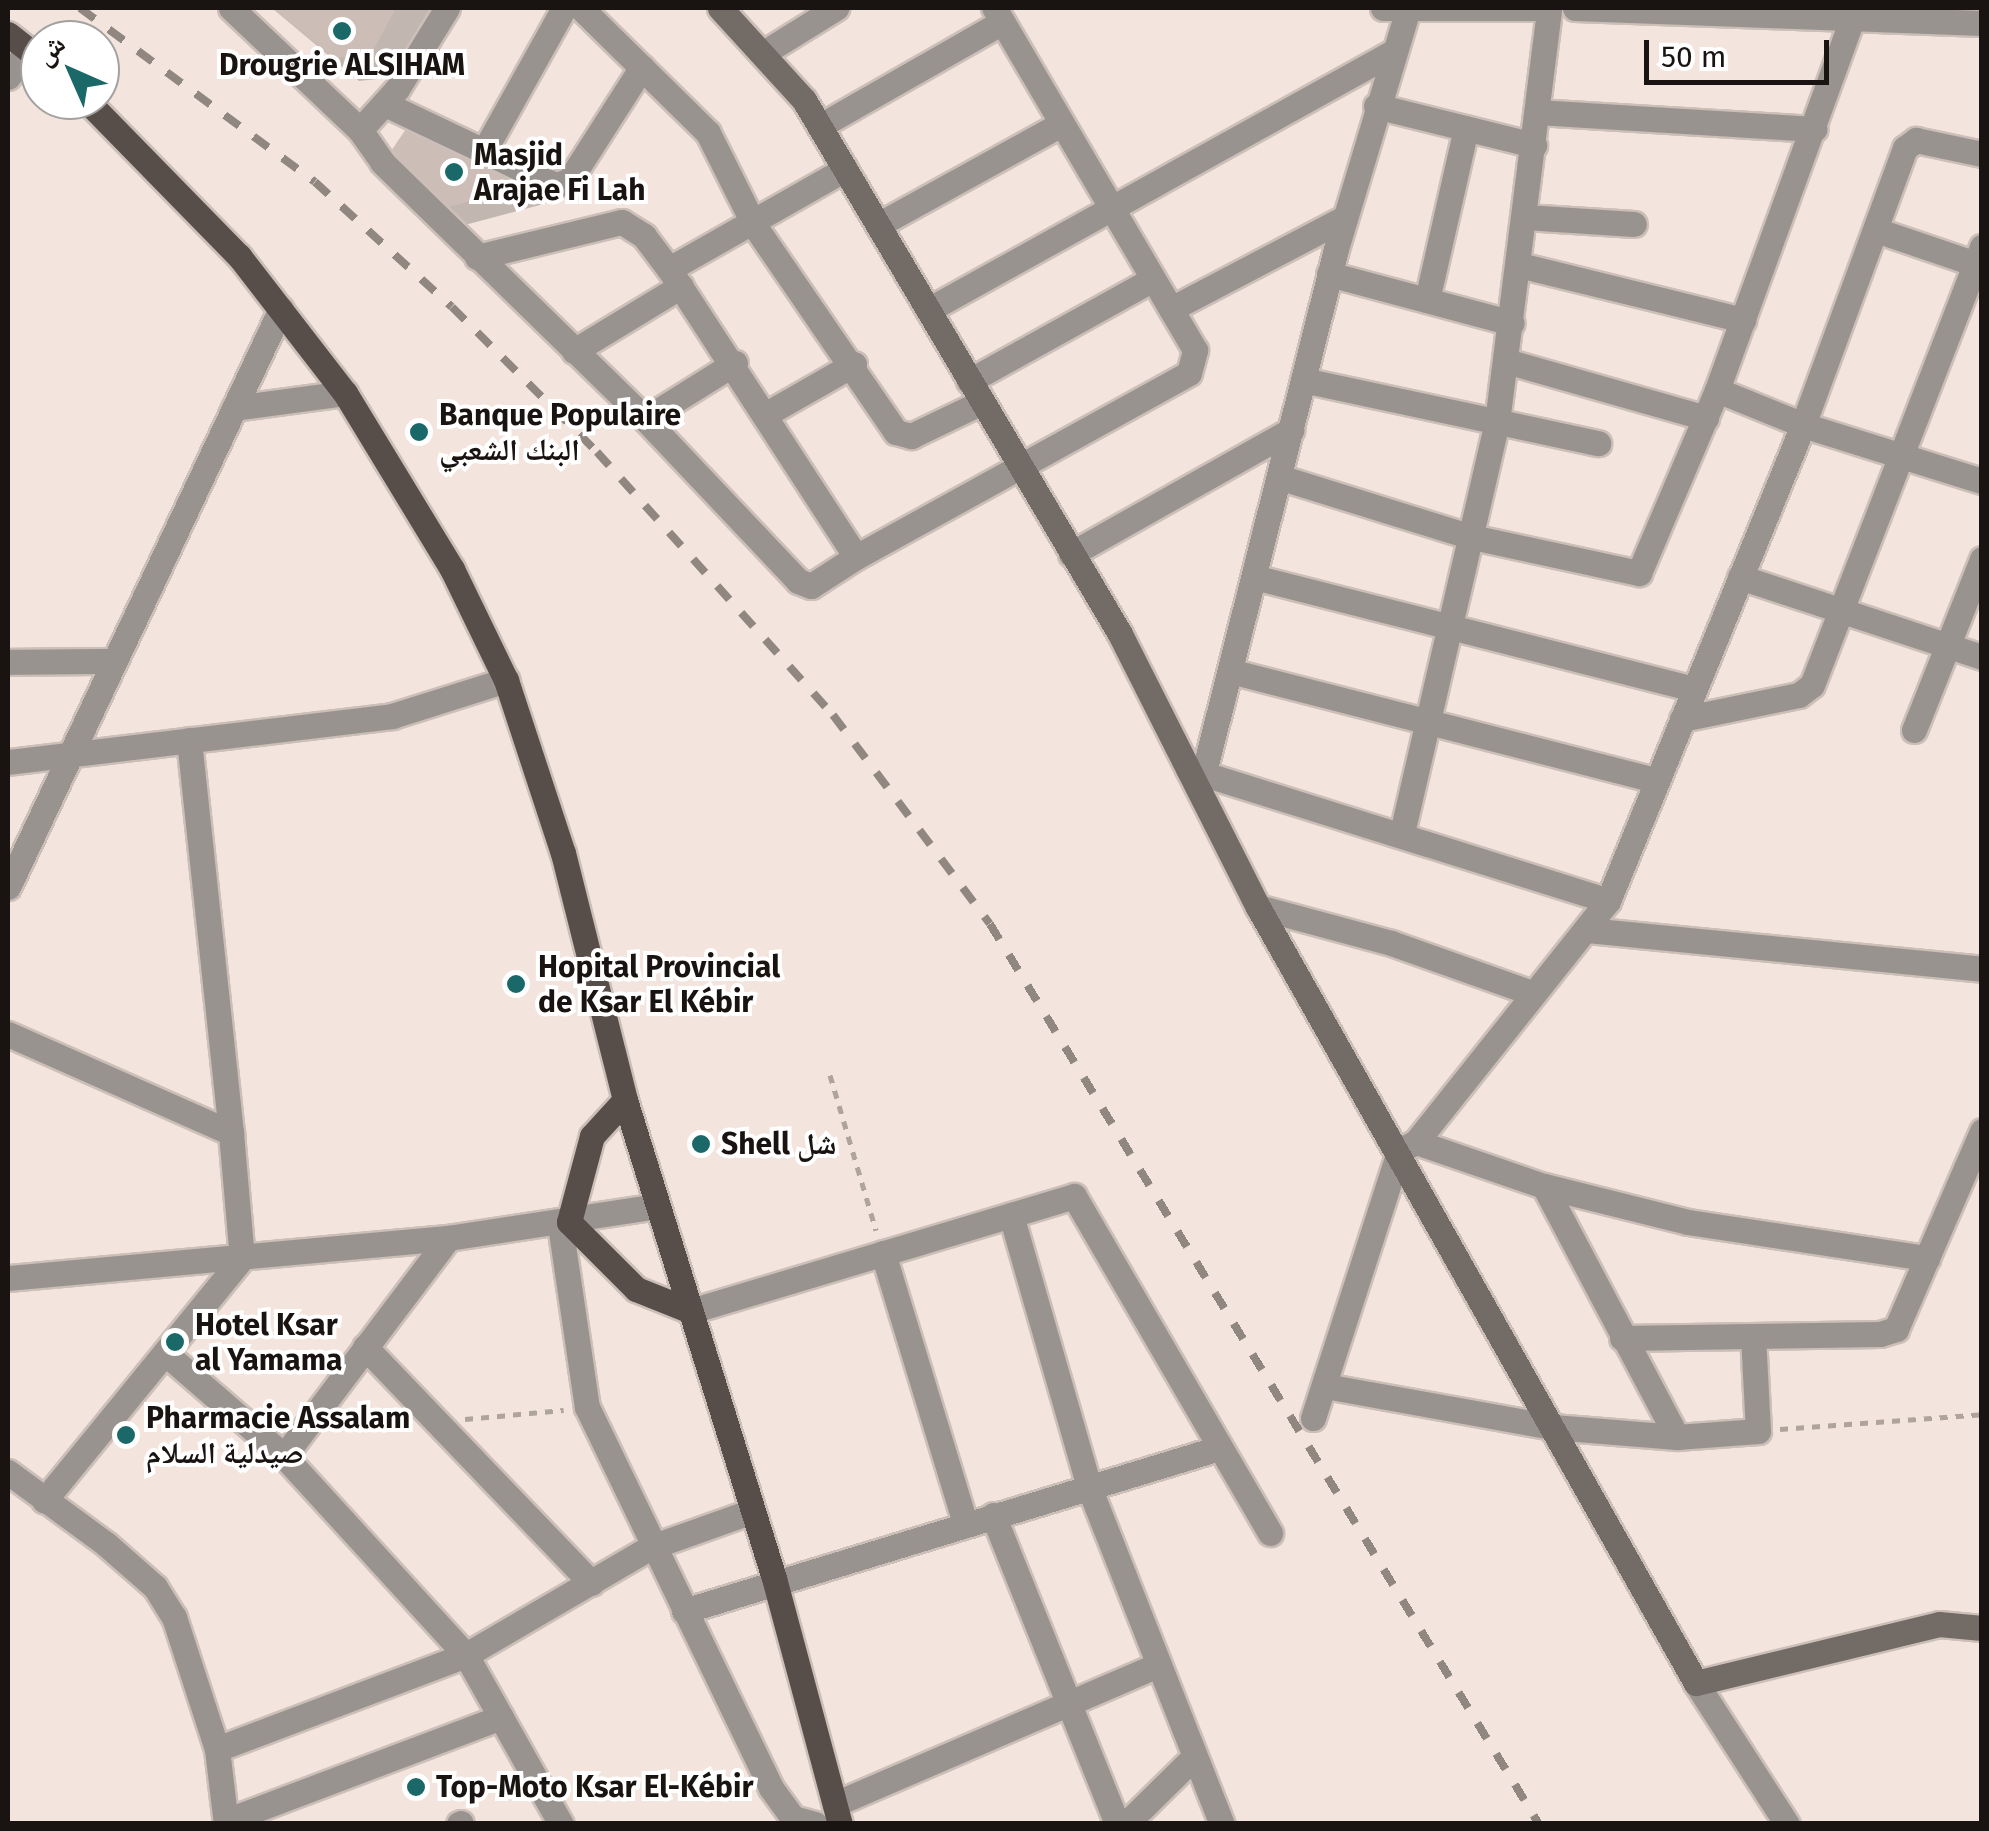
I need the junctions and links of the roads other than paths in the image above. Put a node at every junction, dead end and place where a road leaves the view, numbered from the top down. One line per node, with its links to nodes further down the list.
1 (231, 8): 25 (street)
2 (447, 8): 17 (street)
3 (564, 8): 27 (street)
4 (581, 8): 16 (street)
5 (720, 8): 14 (street)
6 (836, 8): 14 (street)
7 (1538, 8): 10 (street)
8 (1549, 8): 19 (street)
9 (1575, 8): 12 (street)
10 (1395, 10): 15 (street)
11 (998, 14): 21 (street); 22 (street)
12 (1852, 19): 13 (street); 24 (street)
13 (1982, 23)
14 (765, 52): 22 (street)
15 (1394, 52): 18 (street); 30 (street)
16 (642, 66): 27 (street); 34 (street)
17 (385, 104): 25 (street); 27 (street)
18 (1376, 106): 23 (street); 32 (street)
19 (1538, 112): 24 (street); 26 (street)
20 (106, 120): 45 (main road)
21 (1062, 124): 30 (street); 35 (street)
22 (820, 126): 29 (street)
23 (1466, 128): 26 (street); 43 (street)
24 (1814, 129): 47 (street)
25 (360, 130): 37 (street)
26 (1534, 145): 31 (street)
27 (484, 150)
28 (1982, 154): 36 (street)
29 (845, 169): 34 (street); 35 (street)
30 (1110, 207): 42 (street); 46 (street)
31 (1525, 216): 33 (street); 39 (street)
32 (1344, 218): 40 (street); 44 (street)
33 (1634, 224)
34 (754, 225): 41 (street); 52 (street)
35 (878, 225): 46 (street)
36 (1876, 230): 38 (street); 62 (street)
37 (477, 257): 41 (street); 49 (street)
38 (1979, 259): 65 (street)
39 (1519, 266): 47 (street); 48 (street)
40 (1330, 274): 43 (street); 53 (street)
41 (675, 278): 49 (street); 51 (street)
42 (1153, 279): 44 (street); 55 (street)
43 (1427, 300): 48 (street)
44 (1171, 309): 66 (street)
45 (281, 310): 56 (main road); 57 (street)
46 (928, 310): 55 (street)
47 (1743, 320): 54 (street)
48 (1512, 323): 50 (street)
49 (574, 351): 60 (street)
50 (1506, 361): 59 (street); 61 (street)
51 (736, 362): 58 (street); 60 (street)
52 (854, 364): 55 (street); 58 (street)
53 (1303, 380): 61 (street); 63 (street)
54 (1717, 390): 59 (street); 62 (street)
55 (975, 391): 66 (street)
56 (344, 393): 57 (street); 82 (main road)
57 (234, 408): 79 (street)
58 (768, 413): 71 (street)
59 (1706, 418): 69 (street)
60 (645, 419): 71 (street)
61 (1497, 422): 64 (street); 69 (street)
62 (1803, 425): 65 (street); 74 (street)
63 (1291, 430): 67 (street); 70 (street)
64 (1598, 443)
65 (1901, 458): 68 (street); 75 (street)
66 (1020, 468): 70 (street); 71 (street)
67 (1279, 478): 69 (street); 73 (street)
68 (1982, 481)
69 (1472, 537): 76 (street)
70 (1071, 554): 90 (street)
71 (856, 557)
72 (1982, 560): 77 (street)
73 (1254, 576): 76 (street); 81 (street)
74 (1740, 577): 75 (street); 83 (street)
75 (1844, 614): 77 (street); 84 (street)
76 (1450, 632): 83 (street); 85 (street)
77 (1947, 646): 78 (street); 86 (street)
78 (1982, 656)
79 (112, 660): 80 (street); 88 (street)
80 (8, 662)
81 (1230, 671): 85 (street); 90 (street)
82 (506, 680): 87 (street); 100 (main road)
83 (1694, 689): 84 (street)
84 (1682, 718): 91 (street)
85 (1428, 722): 91 (street); 92 (street)
86 (1914, 730)
87 (189, 740): 88 (street); 102 (street)
88 (66, 754): 89 (street); 93 (street)
89 (8, 762)
90 (1196, 770): 92 (street); 95 (street)
91 (1657, 780): 94 (street)
92 (1402, 832): 94 (street)
93 (8, 887)
94 (1608, 900): 96 (street)
95 (1258, 906): 98 (street); 103 (street)
96 (1587, 930): 97 (street); 98 (street)
97 (1982, 970)
98 (1529, 992): 103 (street)
99 (8, 1034): 102 (street)
100 (626, 1100): 105 (main road); 107 (main road)
101 (1982, 1131): 111 (street)
102 (231, 1132): 110 (street)
103 (1407, 1147): 104 (street); 118 (street); 120 (street)
104 (1544, 1186): 111 (street); 115 (street)
105 (656, 1206): 107 (street); 113 (main road)
106 (1011, 1214): 109 (street); 122 (street); 125 (street)
107 (564, 1224): 108 (street); 113 (main road); 131 (street)
108 (448, 1238): 110 (street); 116 (street)
109 (884, 1253): 113 (street); 129 (street)
110 (242, 1258): 112 (street); 117 (street)
111 (1928, 1258): 114 (street)
112 (8, 1278)
113 (691, 1311): 127 (main road)
114 (1753, 1336): 115 (street); 121 (street)
115 (1622, 1338): 121 (street)
116 (365, 1347): 123 (street); 133 (street)
117 (165, 1353): 123 (street); 126 (street)
118 (1324, 1386): 119 (street); 120 (street)
119 (1313, 1418)
120 (1553, 1428): 121 (street); 138 (street)
121 (1677, 1436)
122 (1220, 1448): 125 (street); 130 (street)
123 (284, 1456): 136 (street)
124 (8, 1472): 126 (street)
125 (1089, 1487): 128 (street); 137 (street)
126 (44, 1500): 141 (street)
127 (752, 1511): 131 (street); 132 (main road)
128 (993, 1515): 129 (street); 139 (street)
129 (965, 1523): 132 (street)
130 (1270, 1534)
131 (651, 1547): 133 (street); 134 (street)
132 (774, 1578): 134 (street); 143 (main road)
133 (591, 1582): 136 (street)
134 (684, 1611): 145 (street)
135 (1982, 1628): 138 (street)
136 (466, 1655): 140 (street); 141 (street)
137 (1158, 1665): 139 (street); 142 (street)
138 (1696, 1683): 150 (street)
139 (1068, 1704): 143 (street); 147 (street)
140 (501, 1717): 144 (street); 146 (street)
141 (217, 1749): 144 (street)
142 (1194, 1757): 148 (street); 149 (street)
143 (838, 1814)
144 (226, 1822)
145 (794, 1822)
146 (561, 1824)
147 (1117, 1824)
148 (1126, 1824)
149 (1222, 1824)
150 (1786, 1824)

